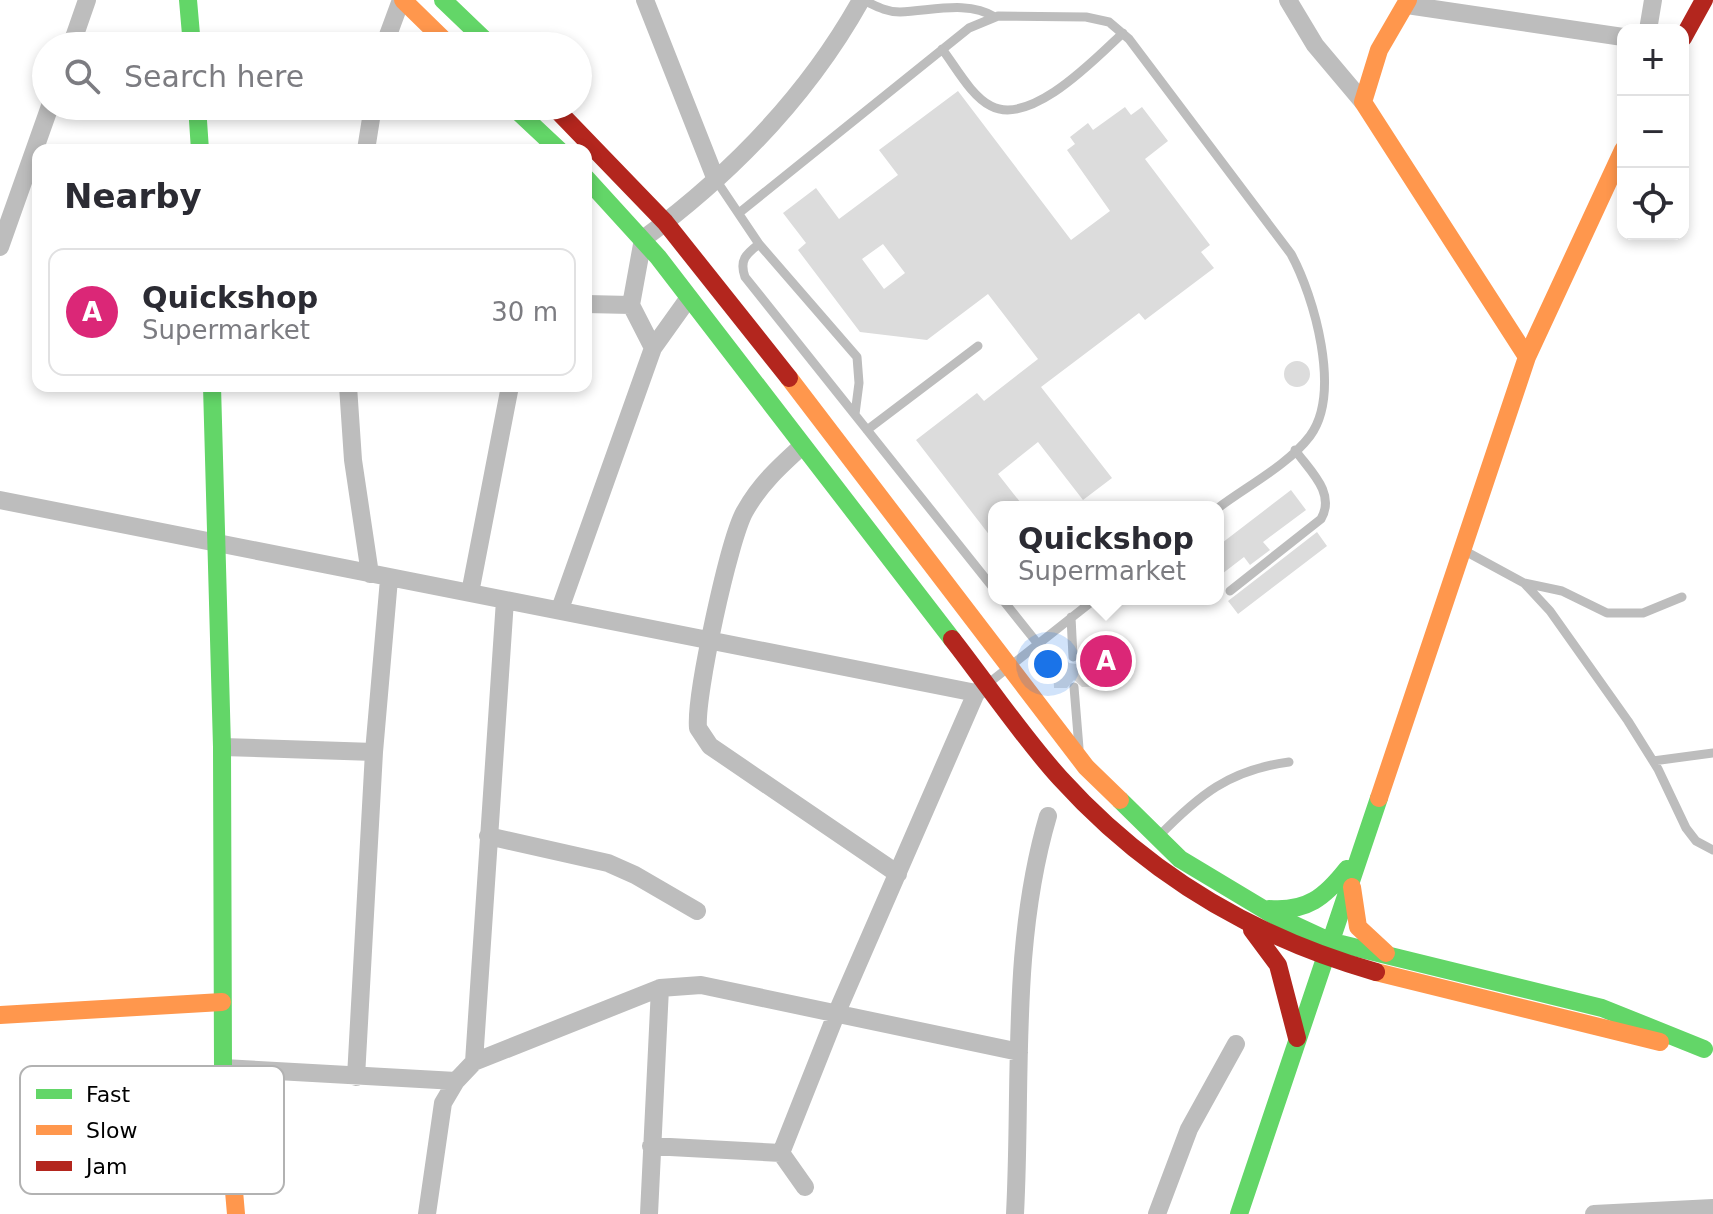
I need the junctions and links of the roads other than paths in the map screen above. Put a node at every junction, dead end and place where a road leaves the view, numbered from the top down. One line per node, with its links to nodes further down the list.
1 (87, 0): 14 (street)
2 (188, 0): 15 (street)
3 (402, 0): 16 (street); 17 (street)
4 (443, 0): 18 (street)
5 (645, 0): 36 (street)
6 (1288, 0): 22 (street)
7 (1653, 0): 12 (street)
8 (1704, 0): 13 (street)
9 (1408, 3): 20 (street); 22 (street)
10 (857, 4): 11 (lane); 36 (street)
11 (995, 17): 19 (lane); 21 (lane)
12 (1649, 24)
13 (1689, 27)
14 (76, 32)
15 (191, 32)
16 (389, 32)
17 (435, 32)
18 (476, 32)
19 (1123, 33): 21 (lane); 55 (lane)
20 (1617, 36)
21 (942, 49): 38 (lane)
22 (1363, 102): 48 (street)
23 (45, 120): 28 (street)
24 (198, 120): 29 (street)
25 (371, 120): 30 (street)
26 (527, 120): 31 (street)
27 (567, 120): 32 (street)
28 (37, 144)
29 (200, 144)
30 (367, 144)
31 (553, 144)
32 (590, 144)
33 (592, 146): 39 (street)
34 (32, 157): 42 (street)
35 (1617, 163): 48 (street)
36 (716, 180): 38 (lane); 39 (street)
37 (592, 184): 40 (street)
38 (739, 213): 41 (lane)
39 (665, 222): 40 (street); 75 (street)
40 (643, 239): 43 (street); 45 (street)
41 (759, 244): 52 (lane); 52 (lane)
42 (0, 247)
43 (688, 299): 47 (street); 54 (street)
44 (592, 304): 45 (street)
45 (631, 305): 47 (street)
46 (978, 346): 53 (lane)
47 (653, 348): 70 (street)
48 (1527, 357): 59 (street)
49 (212, 392): 58 (street)
50 (348, 392): 60 (street)
51 (509, 392): 65 (street)
52 (855, 414): 53 (lane)
53 (867, 430): 62 (lane)
54 (802, 446): 72 (street); 77 (street)
55 (1295, 450): 57 (lane); 64 (lane)
56 (0, 500): 58 (street)
57 (1224, 503)
58 (215, 544): 60 (street); 78 (street)
59 (1462, 549): 63 (lane); 88 (street)
60 (370, 574): 61 (street)
61 (389, 579): 65 (street); 79 (street)
62 (988, 581)
63 (1524, 583): 66 (lane); 82 (lane)
64 (1230, 591)
65 (470, 593): 67 (street)
66 (1682, 597)
67 (505, 600): 70 (street); 85 (street)
68 (1007, 605): 73 (lane)
69 (1087, 605): 71 (lane)
70 (560, 609): 72 (street)
71 (1071, 617): 73 (lane); 74 (lane)
72 (711, 640): 77 (street); 89 (street)
73 (1038, 644): 75 (lane)
74 (1073, 657)
75 (1009, 668): 77 (lane); 81 (street)
76 (1074, 687): 81 (lane)
77 (981, 688): 89 (street); 92 (street)
78 (222, 747): 79 (street); 96 (street)
79 (374, 752): 106 (street)
80 (1713, 753): 82 (lane)
81 (1080, 760): 86 (street)
82 (1653, 761): 87 (lane)
83 (1289, 762): 86 (lane)
84 (1048, 816): 102 (street)
85 (488, 836): 91 (street); 103 (street)
86 (1158, 837): 90 (street)
87 (1713, 850)
88 (1355, 865): 90 (street); 93 (street); 94 (street)
89 (898, 874): 97 (street)
90 (1262, 908): 93 (street)
91 (697, 911)
92 (1249, 925): 93 (street); 99 (street)
93 (1326, 949): 94 (street); 99 (street); 101 (street)
94 (1391, 957): 101 (street)
95 (660, 988): 97 (street); 103 (street); 108 (street)
96 (222, 1002): 98 (street); 104 (street)
97 (837, 1012): 102 (street); 109 (street)
98 (0, 1015)
99 (1297, 1041): 119 (street)
100 (1236, 1044): 118 (street)
101 (1708, 1050)
102 (1019, 1052): 117 (street)
103 (474, 1062): 107 (street)
104 (223, 1066)
105 (284, 1072): 106 (street)
106 (356, 1077): 107 (street)
107 (456, 1081): 115 (street)
108 (651, 1146): 109 (street); 116 (street)
109 (781, 1153): 110 (street)
110 (805, 1187)
111 (234, 1194): 114 (street)
112 (1713, 1208): 113 (street)
113 (1624, 1213): 120 (street)
114 (236, 1214)
115 (427, 1214)
116 (649, 1214)
117 (1015, 1214)
118 (1157, 1214)
119 (1239, 1214)
120 (1594, 1214)

